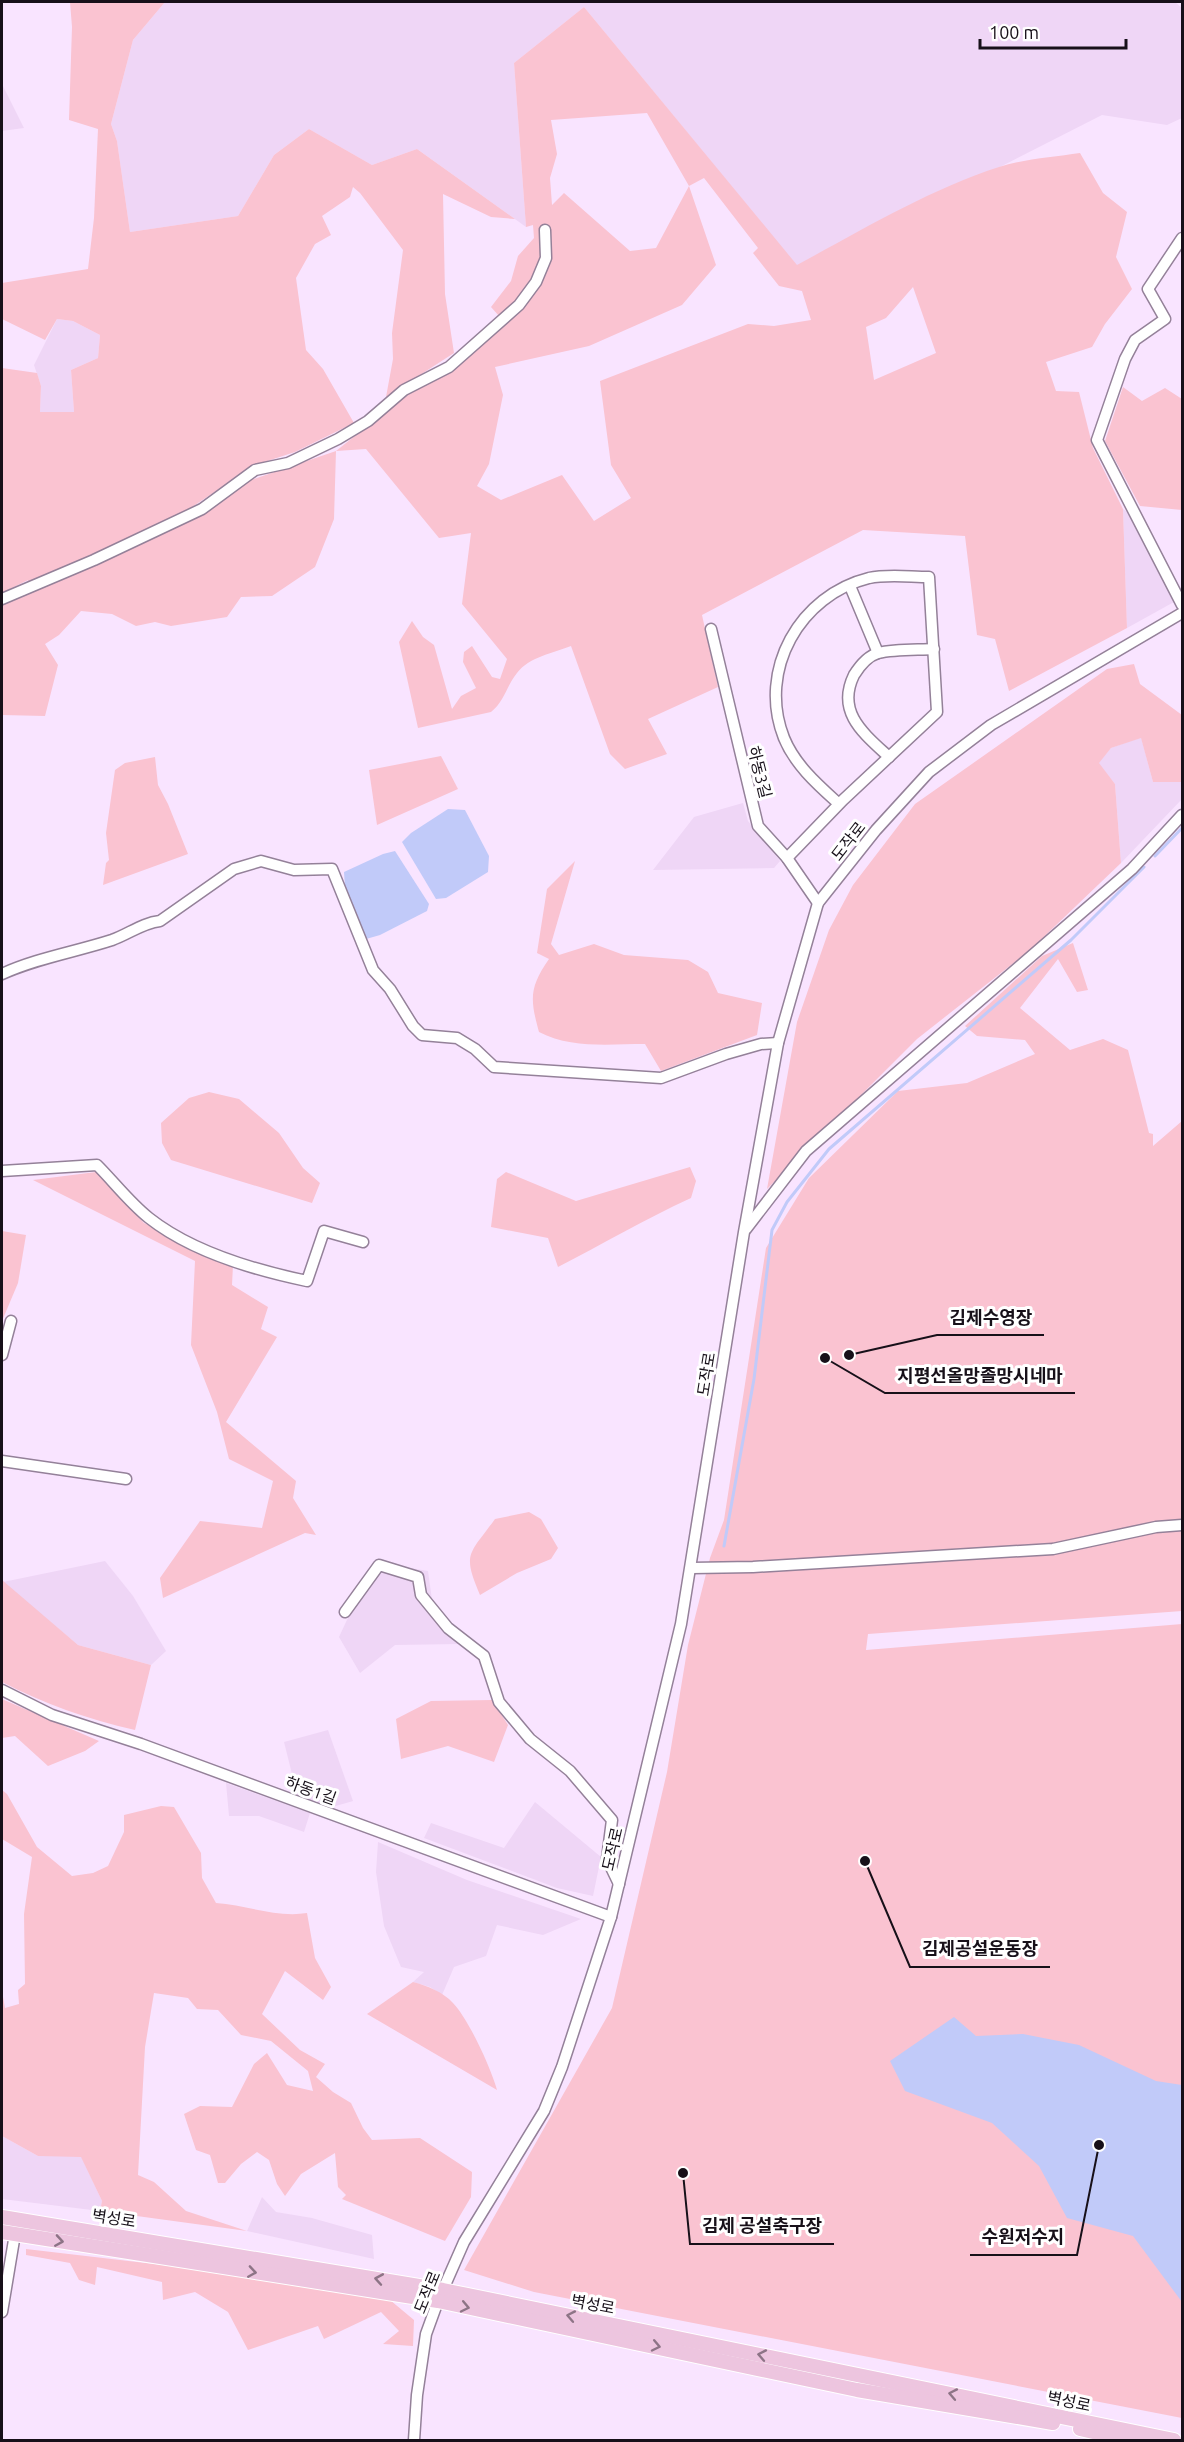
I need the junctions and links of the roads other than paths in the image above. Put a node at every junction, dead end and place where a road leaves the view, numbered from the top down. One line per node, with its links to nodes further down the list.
1 (545, 230): 4 (street)
2 (1182, 238): 5 (street)
3 (850, 586): 8 (street); 9 (street); 11 (street)
4 (2, 598)
5 (1182, 605)
6 (1182, 613): 14 (street, 도작로)
7 (711, 629): 13 (street, 하동3길)
8 (934, 649): 9 (street); 10 (street)
9 (878, 653): 10 (street)
10 (889, 757): 11 (street)
11 (839, 804): 13 (street)
12 (1182, 815): 18 (street, 도작로)
13 (787, 858): 14 (street, 하동3길)
14 (818, 903): 16 (street, 도작로)
15 (2, 974): 16 (street)
16 (778, 1043): 18 (street, 도작로)
17 (2, 1171): 19 (street)
18 (744, 1232): 25 (street, 도작로)
19 (363, 1242)
20 (11, 1321): 21 (street)
21 (2, 1355)
22 (2, 1461): 23 (street)
23 (126, 1479)
24 (1182, 1525): 25 (street)
25 (692, 1568): 28 (street, 도작로)
26 (345, 1612): 28 (street)
27 (2, 1690): 29 (street, 하동1길)
28 (619, 1884): 29 (street, 도작로)
29 (611, 1917): 32 (street, 도작로)
30 (2, 2217): 32 (main road, 벽성로, one-way to 30)
31 (8, 2233): 32 (main road, 벽성로, one-way to 32); 33 (street)
32 (441, 2296): 34 (street, 도작로); 35 (main road, 벽성로, one-way to 35); 36 (main road, 벽성로, one-way to 32)
33 (2, 2312)
34 (414, 2440)
35 (1130, 2440)
36 (1174, 2440)

